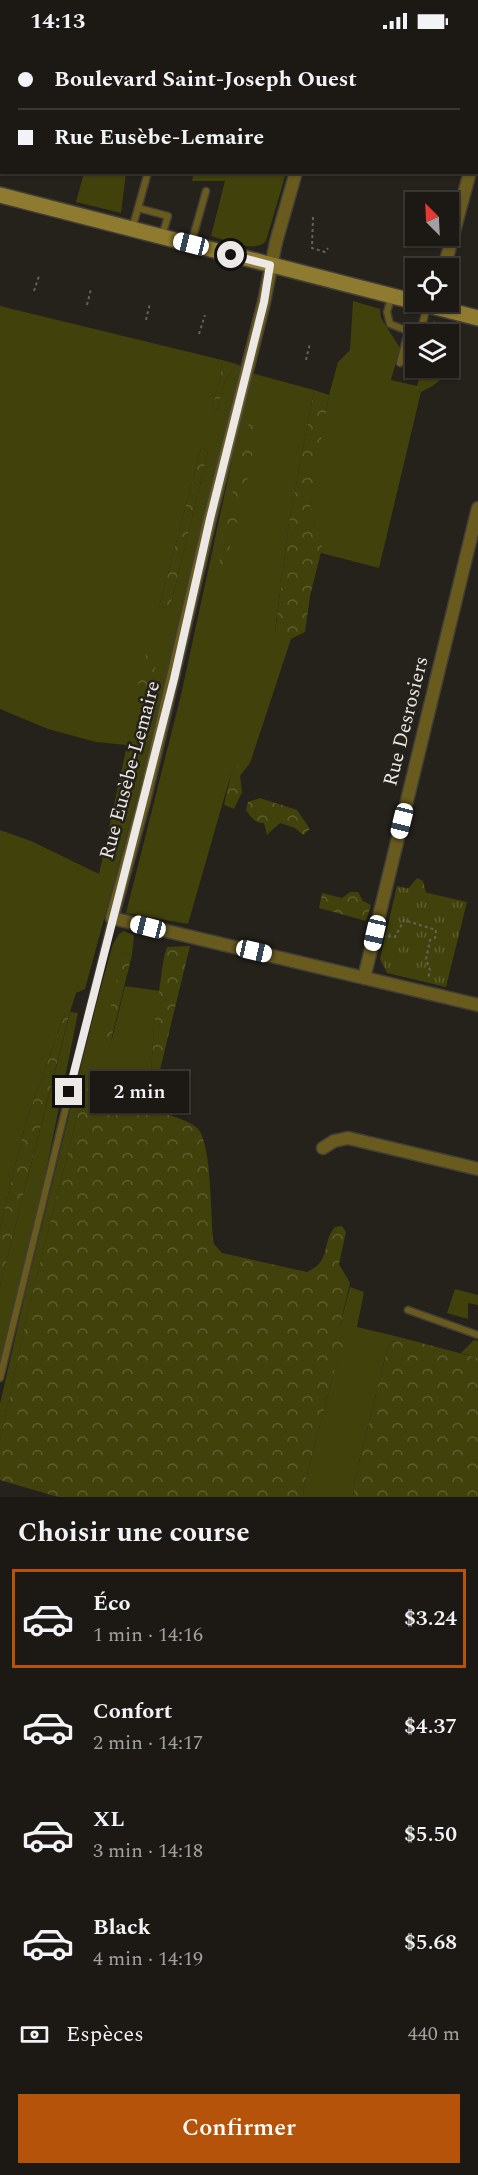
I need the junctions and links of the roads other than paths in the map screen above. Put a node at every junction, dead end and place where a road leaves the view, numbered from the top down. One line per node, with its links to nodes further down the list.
1 (147, 174): 7 (lane)
2 (295, 174): 13 (street, Rue Eusèbe-Lemaire)
3 (469, 174): 12 (street)
4 (206, 191): 11 (lane)
5 (0, 195): 9 (street)
6 (160, 206): 8 (lane)
7 (138, 208): 8 (lane); 9 (lane)
8 (158, 214): 10 (lane)
9 (132, 229): 10 (street)
10 (162, 237): 11 (street)
11 (191, 244): 13 (street)
12 (447, 258)
13 (270, 265): 14 (street); 22 (street, Rue Eusèbe-Lemaire)
14 (392, 296): 15 (street); 18 (lane)
15 (405, 299)
16 (457, 312): 17 (street)
17 (478, 318)
18 (405, 331)
19 (405, 344): 20 (lane)
20 (400, 363)
21 (478, 508): 23 (street, Rue Desrosiers)
22 (112, 918): 23 (street); 29 (lane, Rue Eusèbe-Lemaire)
23 (364, 978): 24 (street)
24 (478, 1005)
25 (323, 1148): 26 (street)
26 (478, 1169)
27 (408, 1310): 28 (lane)
28 (478, 1335)
29 (0, 1378)

